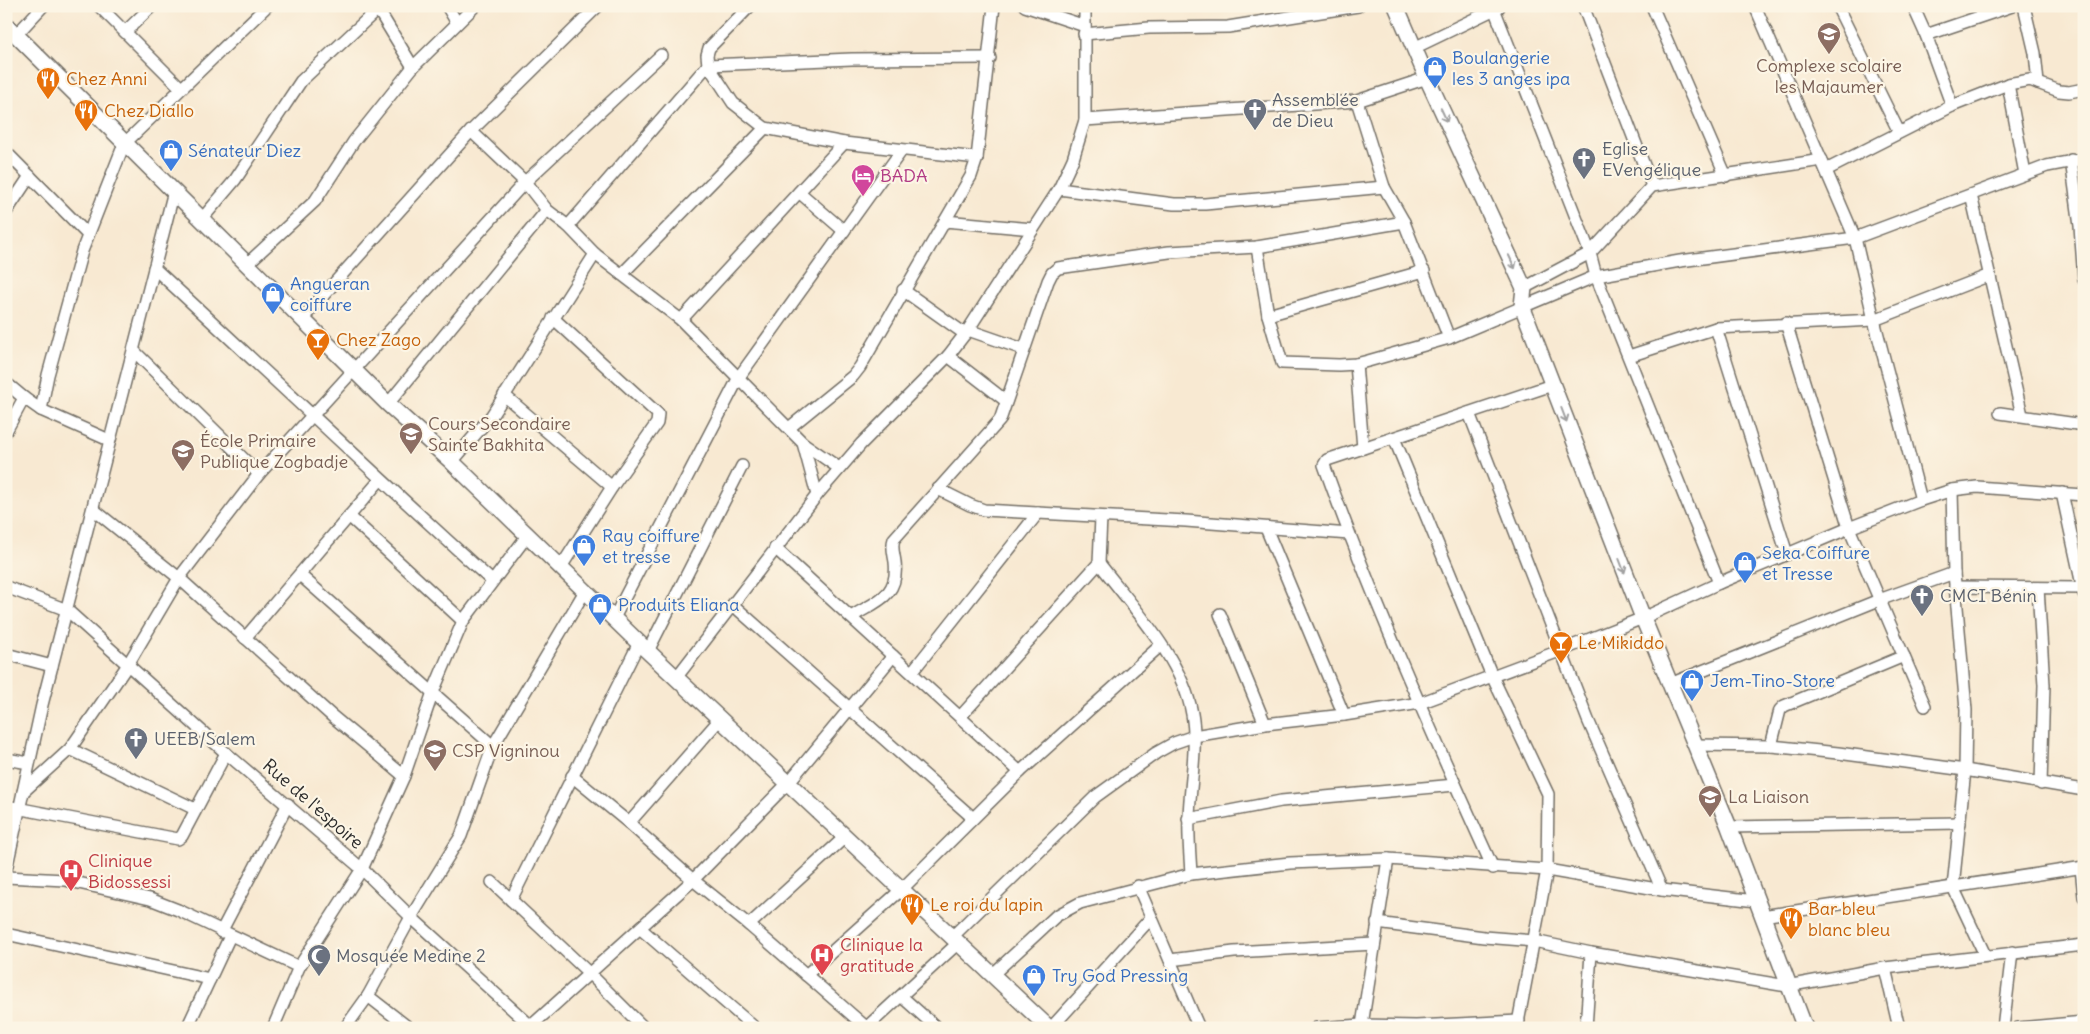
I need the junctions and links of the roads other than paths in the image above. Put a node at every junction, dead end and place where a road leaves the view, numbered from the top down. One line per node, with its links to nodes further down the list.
1 (43, 6): 24 (street)
2 (99, 6): 26 (street)
3 (152, 6): 26 (street)
4 (267, 6): 36 (street)
5 (447, 6): 23 (street)
6 (475, 6): 23 (street)
7 (598, 6): 42 (street)
8 (750, 6): 31 (street)
9 (994, 6): 30 (street)
10 (1025, 6): 25 (street)
11 (1085, 6): 25 (street)
12 (1358, 6): 25 (street)
13 (1396, 6): 28 (main road)
14 (1583, 6): 56 (street)
15 (1652, 6): 54 (street)
16 (1755, 6): 51 (street)
17 (1837, 6): 43 (street)
18 (1913, 6): 27 (street)
19 (2012, 6): 27 (street)
20 (2024, 6): 34 (street)
21 (1496, 7): 28 (street); 74 (street)
22 (377, 8): 32 (street); 64 (street)
23 (456, 23): 32 (street)
24 (11, 30): 45 (main road)
25 (1085, 30): 40 (street)
26 (125, 32): 36 (street)
27 (1926, 35): 39 (street)
28 (1414, 48): 33 (main road)
29 (661, 55): 55 (street)
30 (990, 58): 31 (street); 48 (street)
31 (708, 65): 41 (street); 67 (street)
32 (413, 67): 76 (street)
33 (1427, 78): 38 (street); 83 (main road, one-way to 83)
34 (2038, 83): 35 (street); 37 (street)
35 (2008, 84): 39 (street); 52 (street)
36 (181, 88): 45 (street)
37 (2084, 89)
38 (1357, 101): 40 (street); 57 (street)
39 (1952, 106): 43 (street)
40 (1085, 120): 58 (street)
41 (765, 128): 44 (street); 79 (street)
42 (471, 131): 55 (street); 88 (street)
43 (1899, 132): 51 (street)
44 (844, 143): 46 (street); 60 (street)
45 (124, 144): 59 (main road); 71 (street)
46 (902, 150): 48 (street); 70 (street)
47 (6, 152): 53 (street)
48 (978, 158): 65 (street)
49 (2084, 159): 50 (street)
50 (2071, 160): 52 (street); 68 (street)
51 (1824, 165): 54 (street); 72 (street)
52 (2025, 174): 61 (street)
53 (30, 176): 63 (street); 71 (street)
54 (1726, 176): 56 (street)
55 (525, 182): 62 (street); 100 (street)
56 (1652, 186): 74 (street)
57 (1384, 187): 58 (street); 66 (street)
58 (1059, 189): 69 (street)
59 (174, 191): 64 (main road); 77 (street)
60 (799, 192): 70 (street); 89 (street)
61 (1971, 195): 72 (street); 80 (street)
62 (547, 210): 67 (street); 107 (street)
63 (6, 212)
64 (202, 219): 76 (main road)
65 (945, 221): 69 (street); 84 (street)
66 (1404, 222): 73 (street); 78 (street)
67 (568, 226): 75 (street)
68 (2082, 226): 82 (street)
69 (1033, 229): 93 (street)
70 (844, 231): 101 (street)
71 (87, 234): 108 (street)
72 (1855, 238): 81 (street); 90 (street)
73 (1256, 247): 86 (street); 95 (street)
74 (1590, 253): 81 (street); 83 (street)
75 (595, 254): 79 (street); 87 (street)
76 (247, 264): 88 (main road)
77 (154, 268): 96 (street); 112 (street)
78 (1424, 271): 86 (street); 94 (street)
79 (622, 274): 89 (street)
80 (1990, 275): 90 (street); 111 (street)
81 (1596, 276): 85 (street); 98 (street)
82 (2084, 280)
83 (1524, 288): 85 (main road)
84 (903, 290): 93 (street); 114 (street)
85 (1522, 306): 94 (street); 103 (main road)
86 (1268, 315): 99 (street)
87 (553, 318): 104 (street); 125 (street)
88 (302, 319): 100 (main road)
89 (681, 320): 101 (street)
90 (1874, 320): 91 (street); 131 (street)
91 (1786, 323): 92 (street); 137 (street)
92 (1716, 328): 98 (street); 141 (street)
93 (967, 332): 95 (street); 97 (street)
94 (1450, 338): 99 (street)
95 (1023, 349): 106 (street)
96 (134, 351): 117 (street); 123 (street)
97 (948, 356): 106 (street); 122 (street)
98 (1629, 356): 148 (street)
99 (1356, 364): 119 (street)
100 (352, 370): 107 (main road); 112 (street)
101 (739, 377): 114 (street); 159 (street)
102 (6, 382): 105 (street)
103 (1552, 385): 109 (street); 160 (main road, one-way to 160)
104 (504, 395): 120 (street); 125 (street)
105 (24, 398): 108 (street); 115 (street)
106 (1006, 401): 126 (street)
107 (388, 404): 120 (main road)
108 (41, 410): 117 (street)
109 (1468, 413): 116 (street); 165 (street)
110 (2000, 413): 111 (street)
111 (2022, 415): 113 (street)
112 (314, 416): 123 (street); 124 (street)
113 (2084, 425)
114 (789, 428): 118 (street)
115 (6, 431)
116 (1394, 438): 119 (street); 172 (street)
117 (109, 440): 132 (street)
118 (803, 443): 122 (street); 129 (street)
119 (1363, 448): 138 (street)
120 (452, 462): 139 (main road)
121 (742, 466): 164 (street)
122 (839, 468): 129 (street)
123 (259, 474): 146 (street)
124 (380, 480): 134 (street); 147 (street)
125 (612, 487): 143 (street)
126 (938, 489): 133 (street); 158 (street)
127 (1952, 490): 128 (street); 131 (street); 144 (street)
128 (2062, 493): 130 (street); 153 (street)
129 (817, 495): 140 (street)
130 (2084, 495)
131 (1921, 500): 137 (street)
132 (93, 509): 146 (street); 156 (street)
133 (1038, 513): 135 (street); 171 (street)
134 (349, 516): 145 (street); 161 (street)
135 (1102, 518): 136 (street); 142 (street)
136 (1266, 528): 138 (street); 179 (street)
137 (1849, 528): 141 (street); 154 (street)
138 (1349, 534): 176 (street)
139 (527, 536): 143 (main road); 147 (street)
140 (775, 548): 155 (street); 158 (street)
141 (1786, 554): 148 (street)
142 (1099, 563): 163 (street); 180 (street)
143 (561, 567): 152 (main road)
144 (1954, 573): 150 (street); 154 (street)
145 (300, 575): 162 (street); 175 (street)
146 (179, 578): 162 (street); 170 (street)
147 (492, 581): 161 (street)
148 (1719, 582): 160 (street)
149 (6, 587): 156 (street)
150 (1955, 587): 151 (street); 191 (street)
151 (2038, 588): 153 (street); 196 (street)
152 (586, 591): 159 (main road); 185 (street)
153 (2083, 591)
154 (1879, 600): 168 (street); 174 (street)
155 (732, 605): 173 (street); 178 (street)
156 (67, 610): 169 (street); 170 (street, Rue de l'espoire)
157 (1220, 614): 182 (street)
158 (850, 617): 167 (street)
159 (614, 618): 164 (main road)
160 (1642, 618): 165 (street); 174 (main road)
161 (463, 621): 175 (street)
162 (245, 638): 193 (street)
163 (1160, 644): 183 (street); 192 (street)
164 (644, 647): 173 (main road); 194 (street)
165 (1562, 650): 172 (street); 223 (street)
166 (6, 654): 169 (street)
167 (893, 656): 171 (street); 178 (street)
168 (1904, 656): 177 (street); 186 (street)
169 (52, 666): 190 (street)
170 (127, 666): 187 (street); 188 (street, Rue de l'espoire)
171 (912, 672): 180 (street)
172 (1492, 676): 176 (street); 215 (street)
173 (676, 678): 181 (main road)
174 (1670, 684): 184 (main road)
175 (433, 692): 185 (street); 193 (street)
176 (1420, 703): 179 (street); 197 (street)
177 (1925, 706)
178 (850, 709): 195 (street); 204 (street)
179 (1344, 715): 182 (street)
180 (960, 717): 192 (street)
181 (721, 718): 195 (main road); 206 (street)
182 (1265, 724): 183 (street)
183 (1194, 736): 205 (street); 235 (street)
184 (1695, 745): 186 (street); 208 (main road)
185 (493, 746): 228 (street)
186 (1771, 746): 191 (street)
187 (70, 749): 199 (street); 203 (street)
188 (226, 753): 200 (street, Rue de l'espoire); 203 (street)
189 (6, 759): 190 (street)
190 (29, 763): 199 (street)
191 (1966, 770): 196 (street); 207 (street)
192 (1020, 772): 204 (street)
193 (404, 776): 213 (street)
194 (572, 776): 206 (street); 225 (street)
195 (789, 782): 209 (main road); 218 (street)
196 (2041, 784): 198 (street)
197 (1455, 785): 205 (street); 211 (street)
198 (2084, 790)
199 (23, 792): 202 (street)
200 (288, 804): 213 (street, Rue de l'espoire); 234 (street)
201 (6, 806): 202 (street)
202 (20, 809): 203 (street); 214 (street)
203 (195, 809)
204 (973, 818): 222 (street)
205 (1188, 819): 216 (street)
206 (629, 823): 218 (street)
207 (1960, 823): 208 (street); 221 (street)
208 (1729, 827): 226 (main road)
209 (846, 836): 222 (main road); 231 (street)
210 (1388, 859): 211 (street); 216 (street); 230 (street)
211 (1493, 868): 215 (street)
212 (2082, 868): 221 (street); 224 (street)
213 (362, 869): 228 (street, Rue de l'espoire); 243 (street)
214 (6, 870)
215 (1547, 870): 223 (street); 236 (street)
216 (1191, 874): 220 (street)
217 (6, 877): 234 (street)
218 (693, 880): 231 (street); 232 (street)
219 (492, 882): 225 (street)
220 (1138, 886): 229 (street); 247 (street)
221 (1953, 887): 227 (street); 241 (street)
222 (901, 890): 235 (main road); 246 (street)
223 (1662, 890): 226 (street)
224 (2084, 898)
225 (511, 900): 245 (street)
226 (1756, 901): 227 (main road)
227 (1762, 916): 249 (main road)
228 (410, 917): 250 (street); 255 (street, Rue de l'espoire)
229 (1151, 918): 242 (street); 265 (street)
230 (1377, 923): 236 (street); 237 (street)
231 (748, 925): 246 (street)
232 (641, 929): 245 (street); 262 (street)
233 (6, 934): 248 (street)
234 (226, 934): 243 (street); 248 (street)
235 (954, 941): 247 (main road); 251 (street)
236 (1534, 941): 240 (street); 253 (street)
237 (1374, 944): 242 (street); 254 (street)
238 (2084, 945): 239 (street)
239 (2012, 952): 241 (street); 271 (street)
240 (1591, 953): 249 (street); 268 (street)
241 (1985, 955): 244 (street)
242 (1170, 960): 266 (street)
243 (299, 967): 258 (street)
244 (1884, 968): 249 (street); 270 (street)
245 (590, 974): 255 (street); 261 (street)
246 (806, 975): 263 (street)
247 (992, 975): 265 (main road)
248 (210, 979): 257 (street)
249 (1787, 986): 269 (main road)
250 (368, 996): 259 (street); 260 (street)
251 (901, 996): 263 (street); 264 (street)
252 (2084, 1022): 272 (street)
253 (1518, 1024): 256 (street)
254 (1362, 1026): 256 (street); 267 (street)
255 (532, 1027)
256 (1416, 1027)
257 (187, 1028)
258 (273, 1028)
259 (345, 1028)
260 (409, 1028)
261 (644, 1028)
262 (755, 1028)
263 (866, 1028)
264 (937, 1028)
265 (1050, 1028)
266 (1199, 1028)
267 (1316, 1028)
268 (1586, 1028)
269 (1805, 1028)
270 (1899, 1028)
271 (2003, 1028)
272 (2018, 1028)

